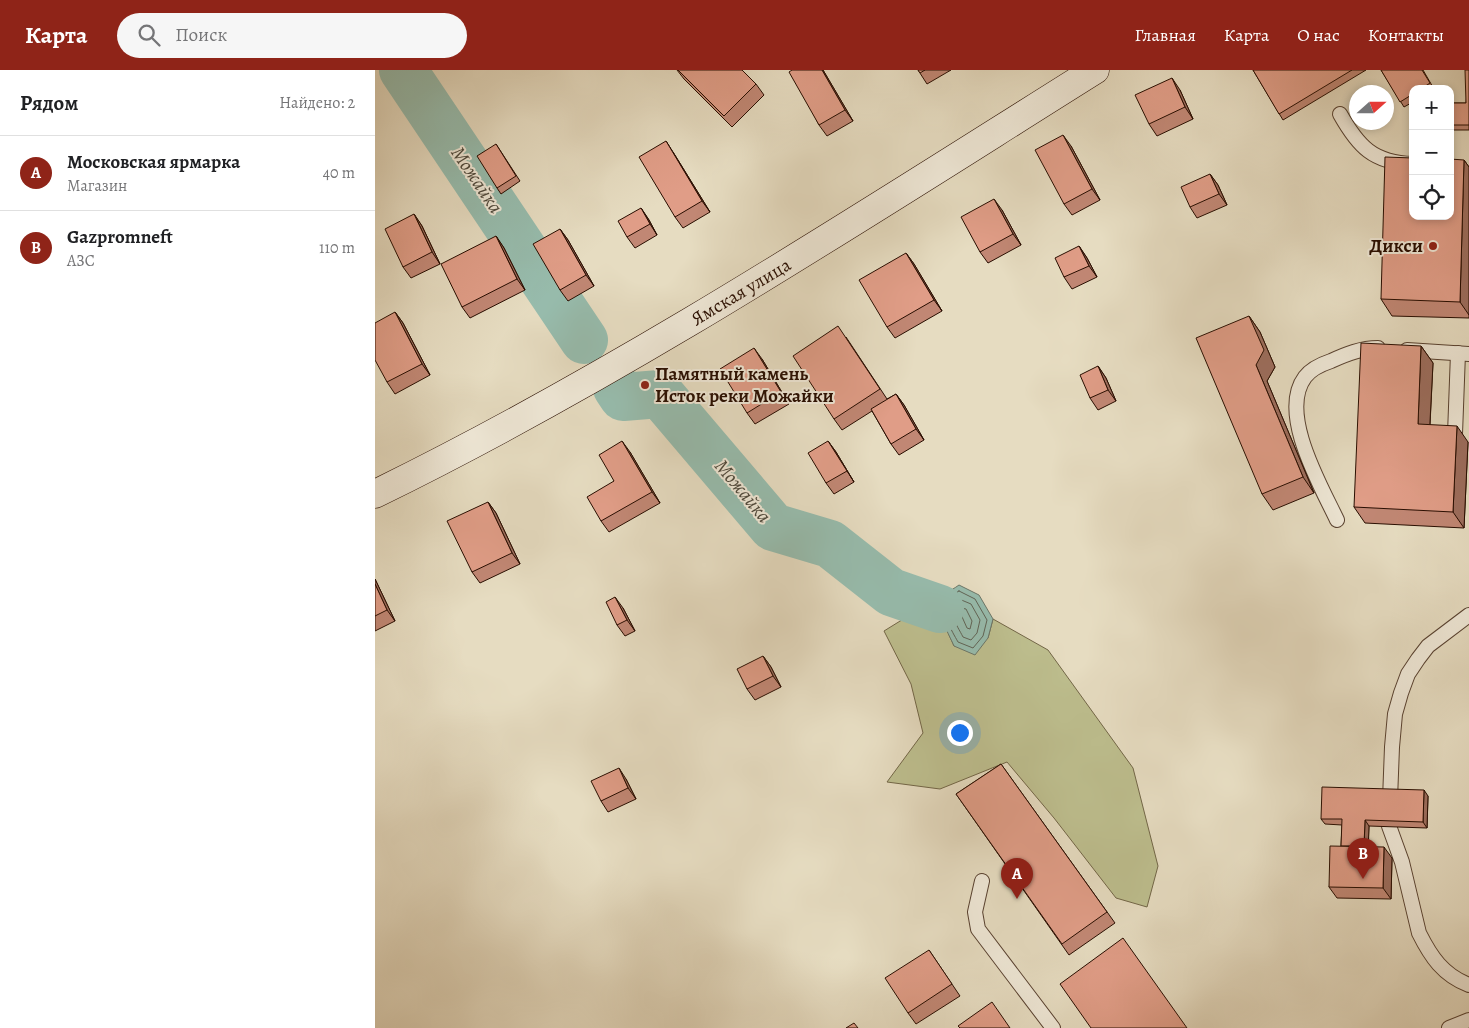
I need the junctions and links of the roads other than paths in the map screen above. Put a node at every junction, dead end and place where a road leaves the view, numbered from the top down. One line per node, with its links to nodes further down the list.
1 (1095, 70): 6 (main road, Ямская улица)
2 (1340, 114): 3 (lane)
3 (1409, 163)
4 (1464, 354): 5 (lane); 7 (lane)
5 (1455, 434)
6 (375, 494)
7 (1337, 520)
8 (1469, 615): 10 (lane)
9 (982, 880): 12 (lane)
10 (1469, 985)
11 (1469, 1020): 13 (lane)
12 (1053, 1028)
13 (1449, 1028)

